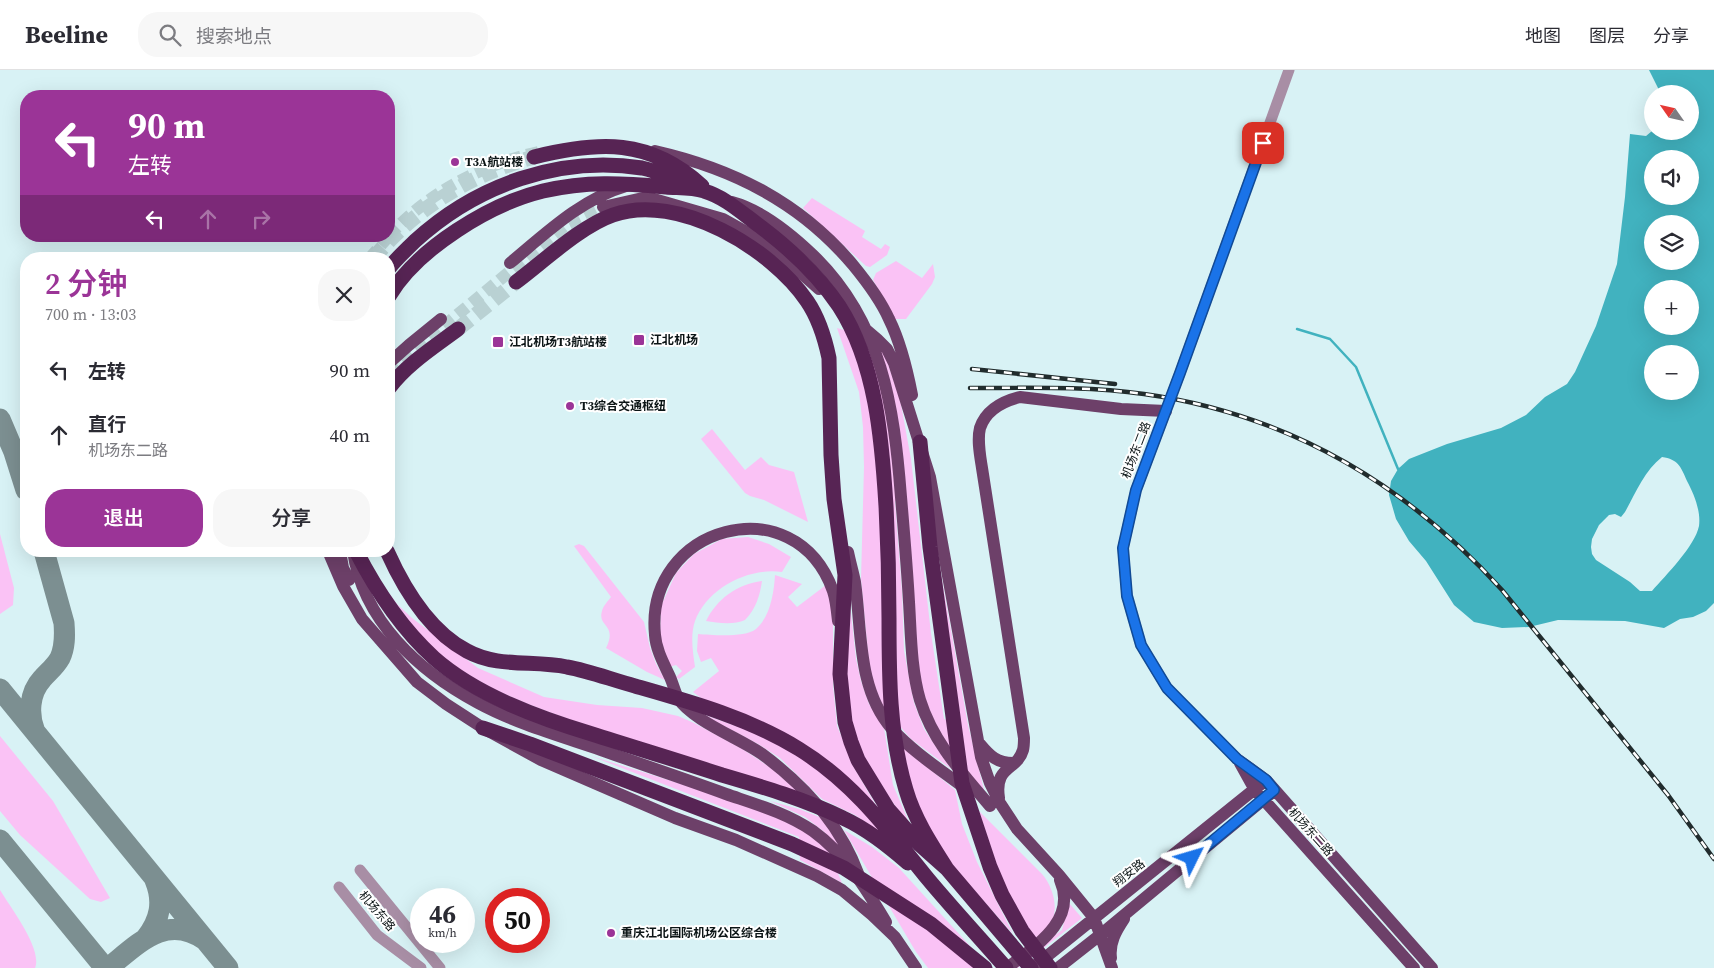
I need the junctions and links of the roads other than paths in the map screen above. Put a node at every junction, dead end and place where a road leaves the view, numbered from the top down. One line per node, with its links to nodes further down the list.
1 (1289, 70): 17 (street, 机场东二路)
2 (572, 145): 4 (main road)
3 (534, 157): 5 (highway)
4 (717, 171): 9 (main road); 18 (main road)
5 (713, 194): 8 (highway); 11 (highway); 34 (main road); 35 (highway)
6 (603, 207): 7 (main road)
7 (757, 238): 14 (main road); 18 (main road)
8 (395, 260)
9 (510, 263)
10 (516, 282): 14 (highway)
11 (395, 288)
12 (441, 319): 15 (main road)
13 (458, 329): 16 (highway)
14 (826, 345): 25 (highway)
15 (395, 357)
16 (395, 380)
17 (1166, 411): 30 (street, 机场东二路); 31 (main road)
18 (920, 442): 29 (main road); 52 (highway)
19 (331, 557): 28 (main road)
20 (342, 557): 28 (main road)
21 (355, 557): 39 (main road)
22 (359, 557): 38 (highway)
23 (390, 557): 27 (highway)
24 (816, 561): 25 (main road); 26 (main road); 27 (main road)
25 (850, 578): 26 (highway); 34 (main road)
26 (841, 636): 35 (highway)
27 (678, 698): 38 (highway); 39 (main road)
28 (477, 724): 44 (main road); 49 (highway)
29 (979, 743): 31 (main road); 34 (main road)
30 (1237, 759): 32 (main road, 机场东二路); 33 (main road, 机场东二路)
31 (1013, 764): 34 (main road)
32 (1270, 785): 33 (main road, 翔安路); 55 (main road, 机场东二路)
33 (1259, 795): 41 (main road, 翔安路); 42 (main road, 翔安路); 45 (main road, 机场东二路)
34 (995, 804): 37 (main road)
35 (947, 869): 51 (highway)
36 (360, 870): 47 (street, 机场东路)
37 (1056, 872): 42 (main road); 50 (main road)
38 (929, 880): 50 (highway)
39 (861, 881): 44 (main road)
40 (339, 887): 46 (street, 机场东路)
41 (1136, 905): 43 (main road, 翔安路); 54 (main road)
42 (1094, 918): 43 (main road); 51 (main road, 翔安路)
43 (1100, 935): 53 (main road, 翔安路); 54 (main road)
44 (895, 936): 48 (main road)
45 (1411, 966)
46 (421, 968)
47 (440, 968)
48 (916, 968)
49 (985, 968)
50 (1006, 968)
51 (1031, 968)
52 (1050, 968)
53 (1058, 968)
54 (1112, 968)
55 (1432, 968)

